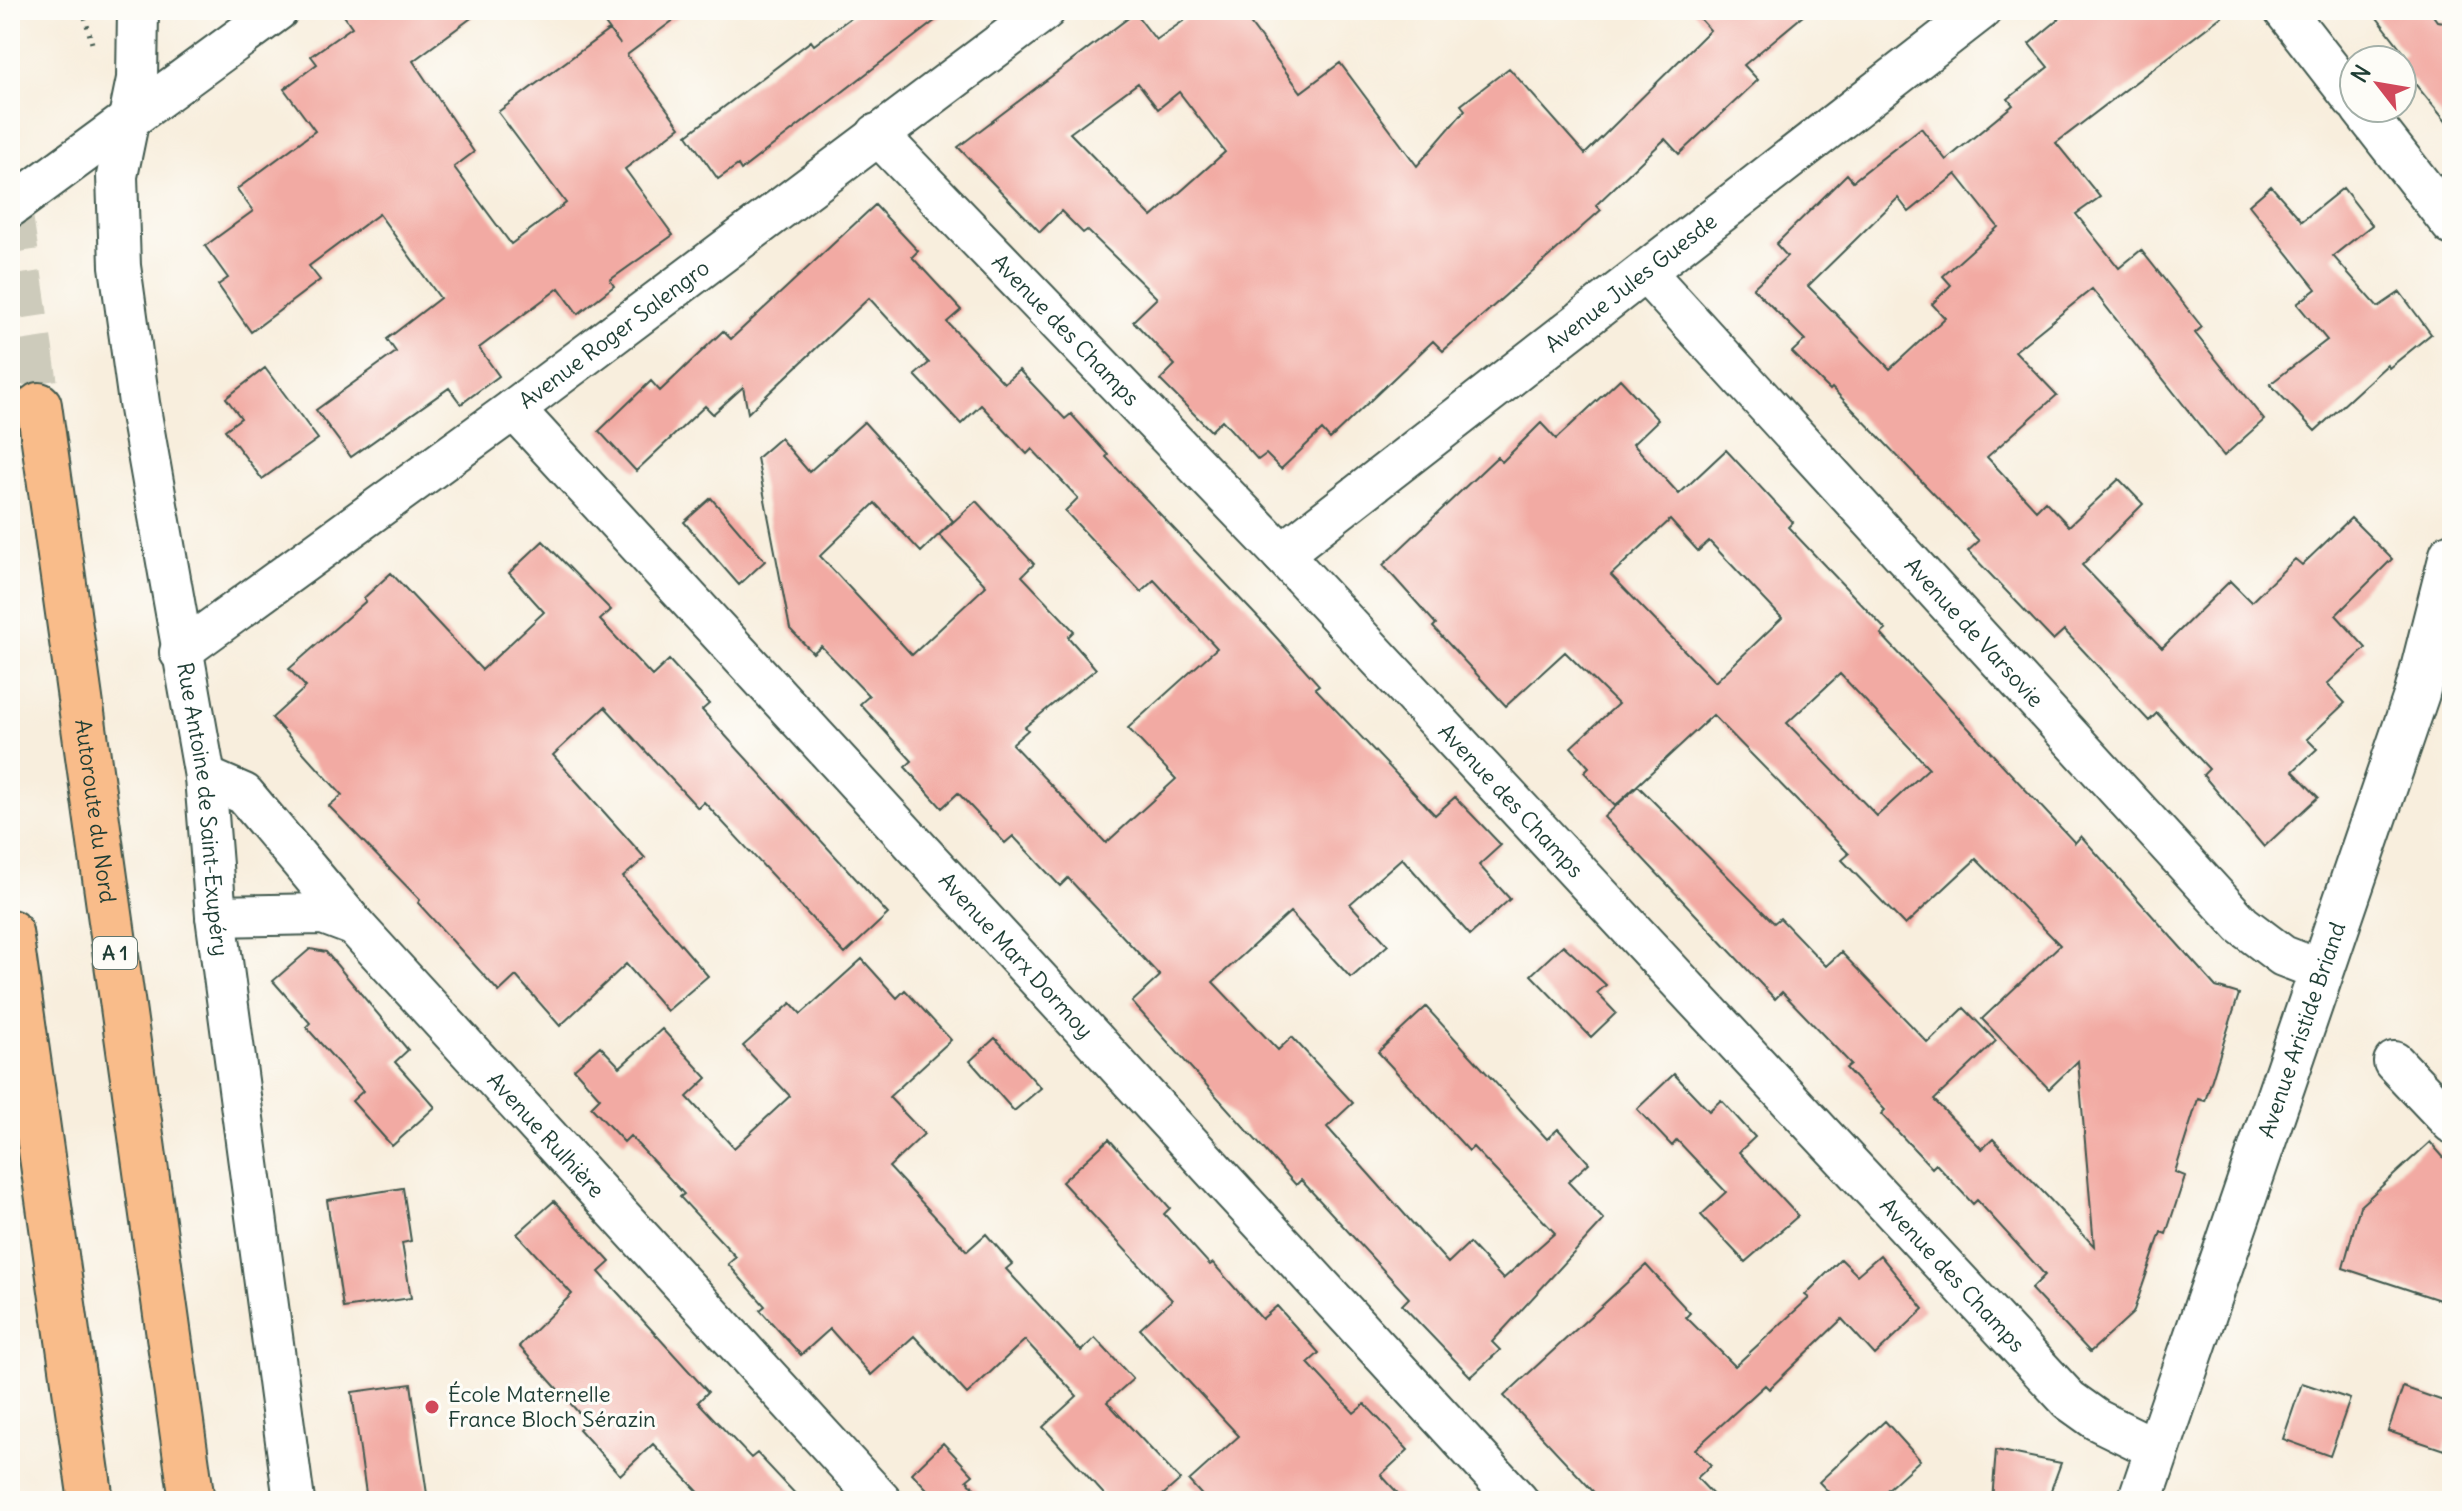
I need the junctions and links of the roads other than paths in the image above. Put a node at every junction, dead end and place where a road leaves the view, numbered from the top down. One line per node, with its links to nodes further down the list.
1 (138, 10): 7 (street, Rue Antoine de Saint-Exupéry)
2 (278, 10): 7 (street)
3 (1045, 10): 9 (street, Avenue Roger Salengro)
4 (1981, 10): 12 (street, Avenue Jules Guesde)
5 (2284, 10): 6 (street)
6 (2338, 79)
7 (130, 119): 10 (street); 17 (street, Rue Antoine de Saint-Exupéry)
8 (2373, 124): 11 (street)
9 (877, 134): 14 (street, Avenue Roger Salengro); 15 (street, Avenue des Champs)
10 (10, 207)
11 (2452, 225)
12 (1645, 272): 15 (street, Avenue Jules Guesde); 22 (street, Avenue de Varsovie)
13 (39, 405): 27 (highway, Autoroute du Nord / A 1)
14 (514, 409): 17 (street, Avenue Roger Salengro); 30 (street, Avenue Marx Dormoy)
15 (1282, 554): 25 (street, Avenue des Champs)
16 (2452, 555): 22 (street, Avenue Aristide Briand)
17 (180, 652): 18 (street, Rue Antoine de Saint-Exupéry)
18 (205, 777): 19 (street, Rue Antoine de Saint-Exupéry); 20 (street, Avenue Rulhière)
19 (216, 916): 20 (street); 28 (street, Rue Antoine de Saint-Exupéry)
20 (355, 926): 29 (street, Avenue Rulhière)
21 (10, 932): 26 (highway)
22 (2322, 971): 25 (street, Avenue Aristide Briand)
23 (2394, 1062): 24 (street)
24 (2452, 1123)
25 (2158, 1450): 31 (street, Avenue Aristide Briand)
26 (91, 1501)
27 (192, 1501)
28 (294, 1501)
29 (881, 1501)
30 (1518, 1501)
31 (2140, 1501)

